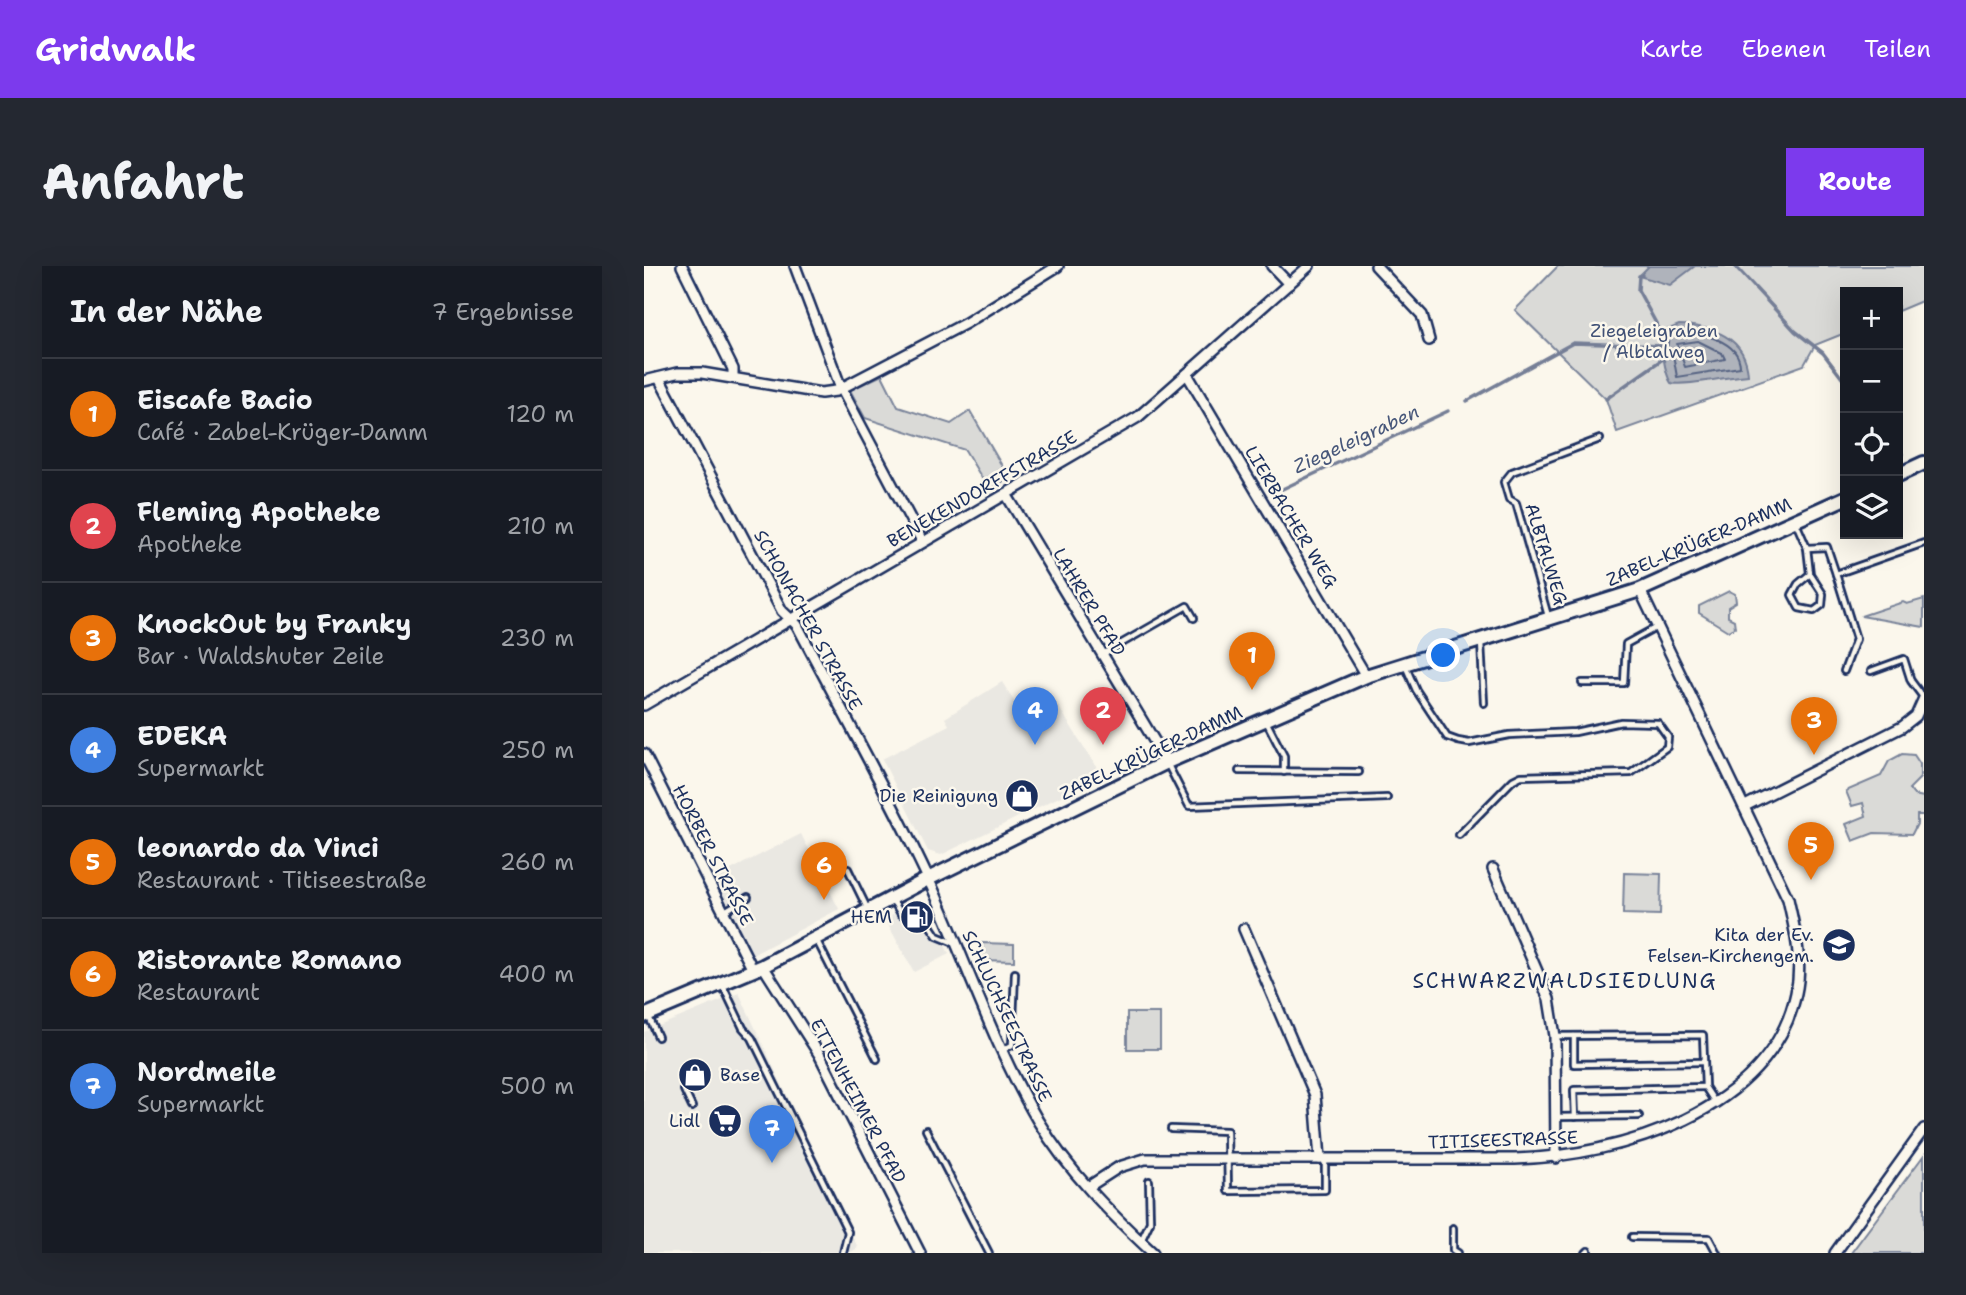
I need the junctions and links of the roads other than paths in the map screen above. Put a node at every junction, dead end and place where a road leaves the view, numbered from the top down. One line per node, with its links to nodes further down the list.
1 (682, 266): 10 (street)
2 (795, 266): 13 (street)
3 (1058, 266): 13 (street)
4 (1272, 266): 7 (street)
5 (1309, 266): 7 (street, BENEKENDORFFSTRASSE)
6 (1376, 266): 8 (street)
7 (1289, 284): 9 (street, BENEKENDORFFSTRASSE)
8 (1429, 340)
9 (1187, 374): 17 (street, BENEKENDORFFSTRASSE); 35 (street, LIERBACHER WEG)
10 (733, 376): 11 (street); 13 (street)
11 (659, 378): 12 (street); 26 (street, SCHONACHER STRASSE)
12 (644, 382)
13 (841, 388): 20 (street)
14 (1600, 439): 28 (lane, ALBTALWEG)
15 (1924, 463): 16 (street)
16 (1903, 473)
17 (1006, 494): 20 (street, BENEKENDORFFSTRASSE); 31 (street, LAHRER PFAD)
18 (1840, 500): 19 (street, ZABEL-KRÜGER-DAMM)
19 (1794, 520): 22 (lane); 25 (street, ZABEL-KRÜGER-DAMM)
20 (922, 541): 26 (street, BENEKENDORFFSTRASSE)
21 (1924, 543): 24 (lane)
22 (1807, 548): 23 (lane); 24 (lane)
23 (1810, 574): 23 (lane)
24 (1836, 574): 33 (lane)
25 (1640, 590): 28 (street, ZABEL-KRÜGER-DAMM); 29 (street, TITISEESTRASSE)
26 (790, 618): 39 (street, BENEKENDORFFSTRASSE); 51 (street, SCHONACHER STRASSE)
27 (1194, 618): 31 (lane)
28 (1549, 620): 30 (street, ZABEL-KRÜGER-DAMM)
29 (1658, 627): 36 (lane); 47 (street, TITISEESTRASSE)
30 (1481, 641): 32 (street, ZABEL-KRÜGER-DAMM); 38 (lane)
31 (1101, 654): 42 (street, LAHRER PFAD)
32 (1405, 664): 35 (street, ZABEL-KRÜGER-DAMM); 48 (lane)
33 (1844, 671)
34 (1871, 671): 37 (lane)
35 (1366, 676): 40 (street, ZABEL-KRÜGER-DAMM)
36 (1582, 683)
37 (1924, 698): 47 (street)
38 (1484, 703)
39 (644, 705)
40 (1265, 719): 42 (street, ZABEL-KRÜGER-DAMM); 44 (lane)
41 (644, 754): 55 (street, HORBER STRASSE)
42 (1167, 762): 46 (lane); 51 (street, ZABEL-KRÜGER-DAMM)
43 (1239, 771): 44 (lane)
44 (1284, 772): 45 (lane)
45 (1359, 772)
46 (1387, 798)
47 (1745, 806): 71 (street, TITISEESTRASSE)
48 (1459, 835)
49 (848, 869): 54 (lane)
50 (1493, 869): 63 (street)
51 (928, 879): 53 (street, ZABEL-KRÜGER-DAMM); 58 (street, SCHLUCHSEESTRASSE)
52 (748, 897): 55 (lane)
53 (892, 898): 54 (street, ZABEL-KRÜGER-DAMM); 58 (lane)
54 (868, 910): 57 (street, ZABEL-KRÜGER-DAMM)
55 (724, 912): 59 (street, HORBER STRASSE)
56 (1244, 929): 81 (street)
57 (815, 938): 59 (street, ZABEL-KRÜGER-DAMM); 67 (lane)
58 (956, 944): 66 (street, SCHLUCHSEESTRASSE)
59 (758, 968): 61 (street, ZABEL-KRÜGER-DAMM); 88 (street, ETTENHEIMER PFAD)
60 (1014, 973): 66 (lane)
61 (722, 983): 62 (street, ZABEL-KRÜGER-DAMM); 87 (lane)
62 (646, 1015): 65 (lane)
63 (1555, 1036): 64 (lane); 74 (street)
64 (1574, 1036): 68 (lane); 68 (lane)
65 (658, 1037)
66 (1001, 1050): 83 (street, SCHLUCHSEESTRASSE)
67 (877, 1059)
68 (1703, 1062): 69 (lane)
69 (1705, 1087): 71 (lane); 75 (lane)
70 (684, 1090): 72 (lane)
71 (1715, 1102): 79 (street, TITISEESTRASSE)
72 (692, 1107)
73 (1639, 1116): 75 (lane)
74 (1556, 1117): 75 (lane); 79 (street)
75 (1575, 1117)
76 (1171, 1129): 80 (lane)
77 (1924, 1129): 93 (street)
78 (926, 1130): 89 (lane)
79 (1556, 1158): 81 (street, TITISEESTRASSE)
80 (1228, 1159): 81 (street, TITISEESTRASSE); 81 (lane); 83 (street, TITISEESTRASSE)
81 (1322, 1159)
82 (1149, 1181): 86 (lane)
83 (1088, 1187): 86 (street, SCHLUCHSEESTRASSE)
84 (1453, 1228): 91 (lane)
85 (1632, 1237): 92 (lane)
86 (1140, 1241): 90 (street, SCHLUCHSEESTRASSE)
87 (843, 1253)
88 (920, 1253)
89 (989, 1253)
90 (1153, 1253)
91 (1458, 1253)
92 (1717, 1253)
93 (1835, 1253)

